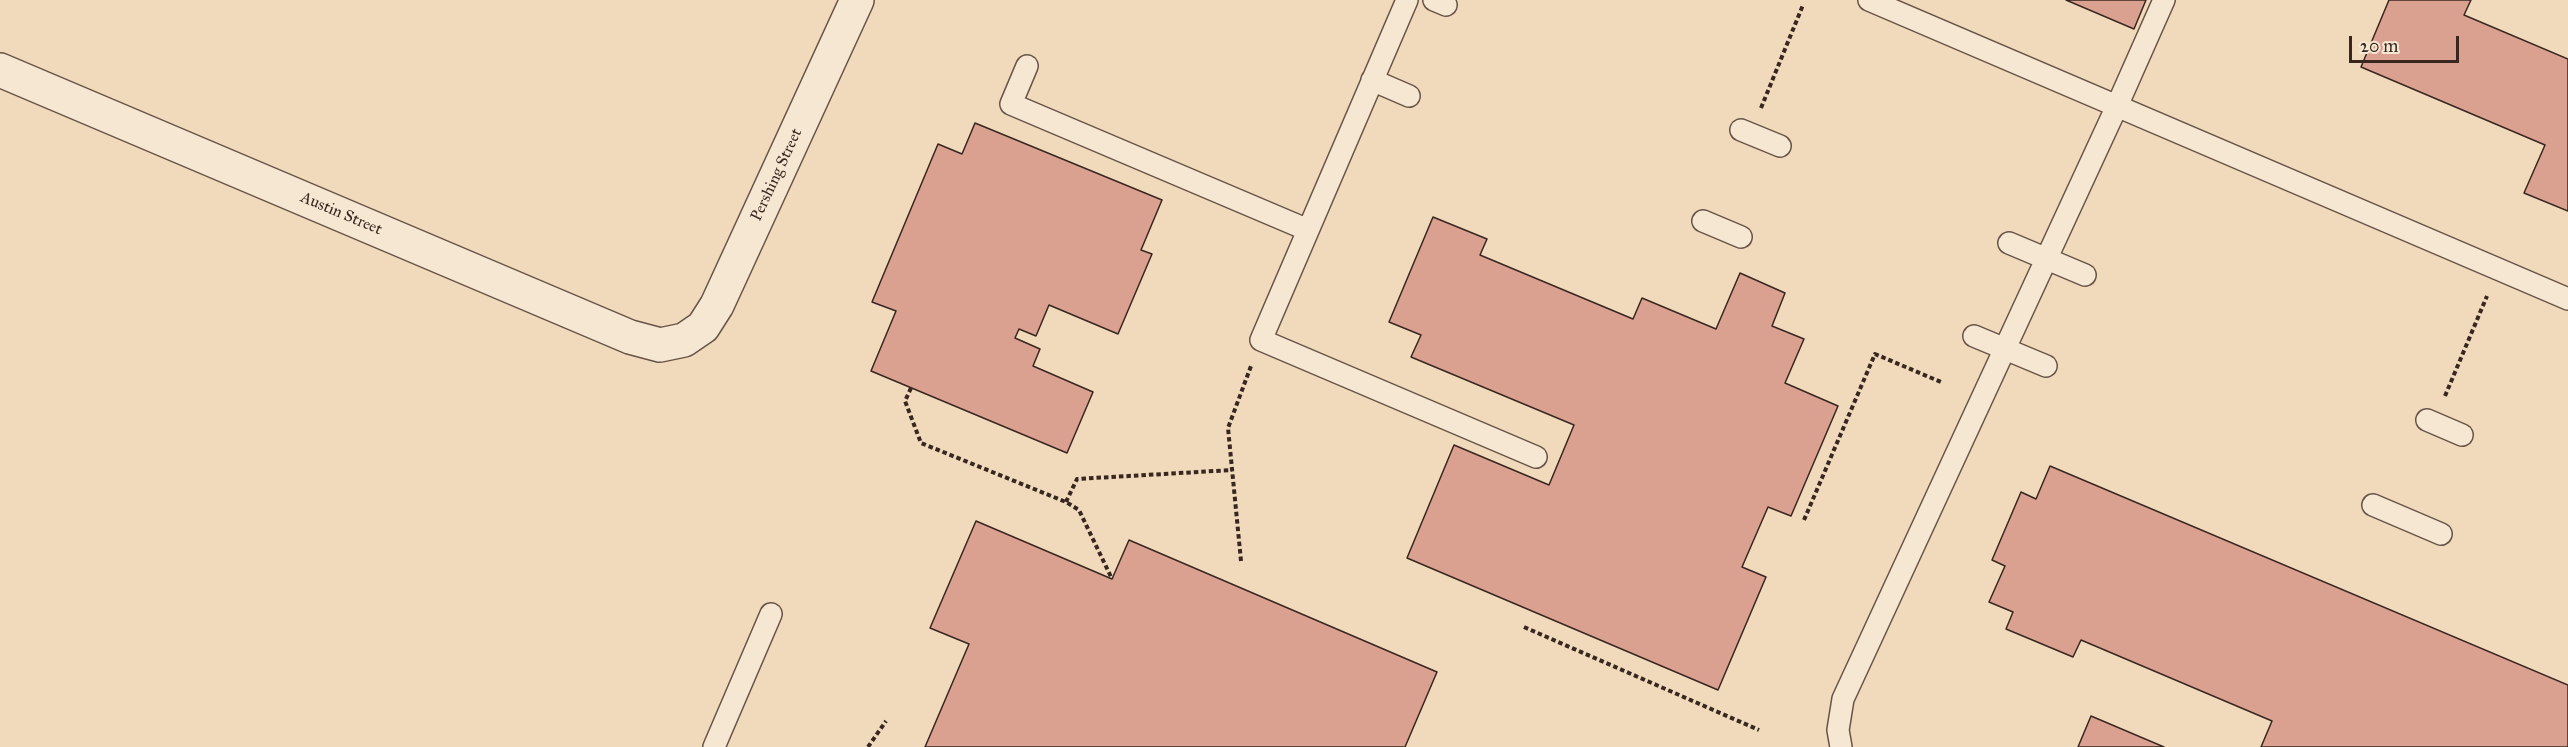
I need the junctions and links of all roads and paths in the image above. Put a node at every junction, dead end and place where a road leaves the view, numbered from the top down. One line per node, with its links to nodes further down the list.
1 (857, 0): 23 (street, Pershing Street)
2 (1407, 0): 8 (lane)
3 (1869, 0): 10 (lane)
4 (2164, 0): 10 (lane)
5 (1803, 5): 11 (path)
6 (1028, 66): 15 (lane)
7 (0, 70): 23 (street, Austin Street)
8 (1372, 80): 9 (lane); 15 (lane)
9 (1408, 96)
10 (2117, 106): 18 (lane); 21 (lane)
11 (1759, 112)
12 (1741, 130): 13 (lane)
13 (1780, 146)
14 (1703, 221): 16 (lane)
15 (1308, 230): 24 (lane)
16 (1741, 237)
17 (2009, 243): 18 (lane)
18 (2047, 259): 19 (lane); 25 (lane)
19 (2085, 275)
20 (2487, 297): 29 (path)
21 (2568, 299)
22 (1974, 336): 25 (lane)
23 (684, 340)
24 (1261, 340): 32 (lane); 33 (path)
25 (2005, 349): 26 (lane); 46 (lane)
26 (2046, 366)
27 (1941, 382): 36 (path)
28 (911, 388): 34 (path)
29 (2443, 401)
30 (2427, 420): 31 (lane)
31 (2462, 435)
32 (1536, 457)
33 (1232, 470): 34 (path); 38 (path)
34 (1066, 502): 39 (path)
35 (2373, 505): 37 (lane)
36 (1804, 520)
37 (2441, 534)
38 (1241, 561)
39 (1112, 579)
40 (771, 614): 44 (lane)
41 (1524, 627): 43 (path)
42 (886, 721): 45 (path)
43 (1759, 730)
44 (714, 747)
45 (868, 747)
46 (1841, 747)

